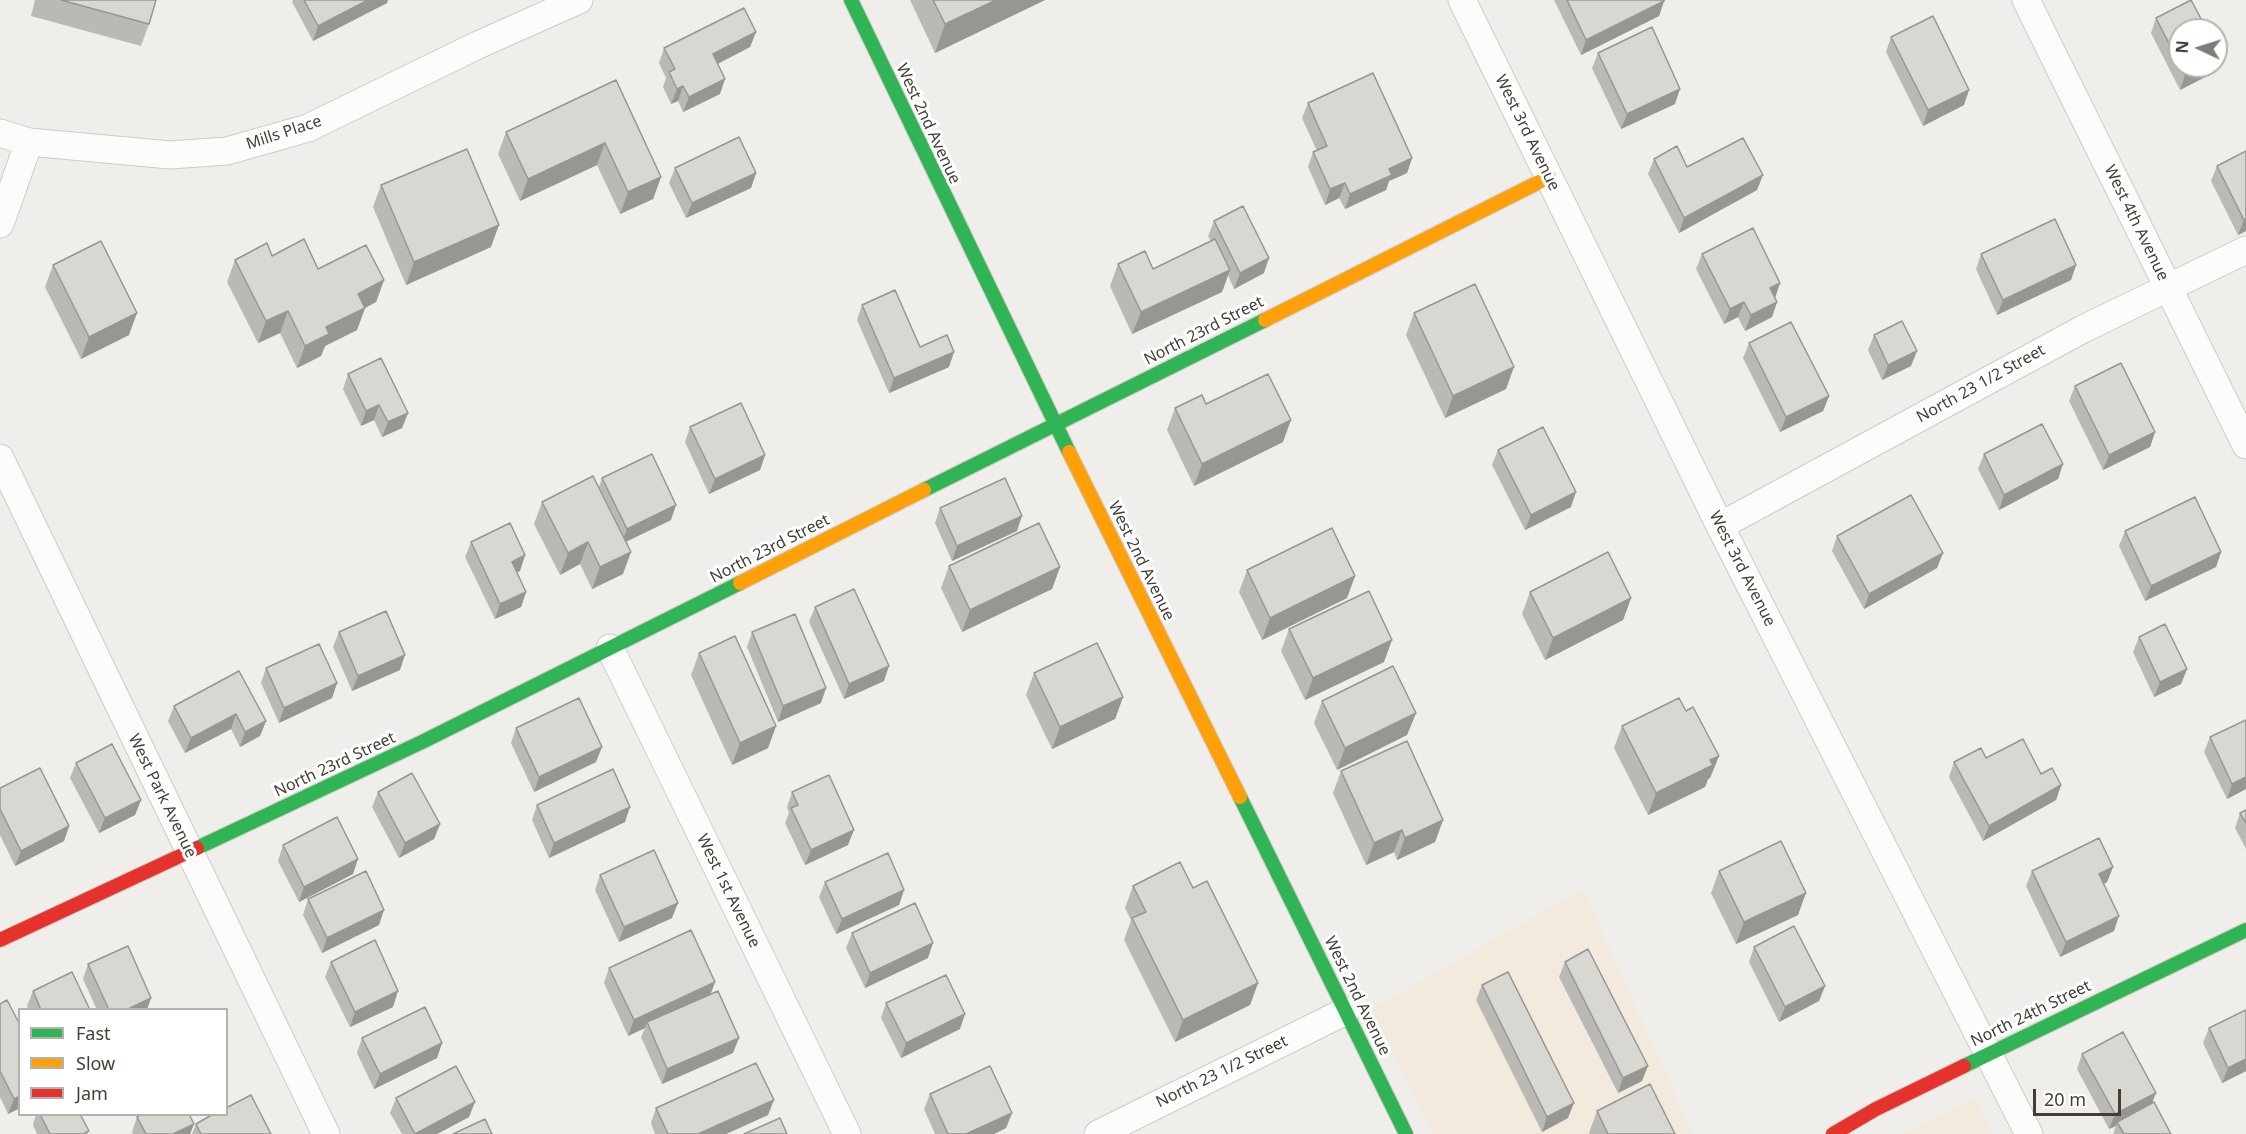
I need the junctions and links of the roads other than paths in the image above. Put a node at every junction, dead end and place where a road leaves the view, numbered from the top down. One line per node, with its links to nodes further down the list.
1 (579, 0): 6 (street, Mills Place)
2 (851, 0): 11 (street, West 2nd Avenue)
3 (1462, 0): 7 (street, West 3rd Avenue)
4 (2026, 0): 10 (street, West 4th Avenue)
5 (0, 133): 6 (street, Mills Place)
6 (29, 141): 8 (street)
7 (1549, 177): 11 (street, North 23rd Street); 14 (street, West 3rd Avenue)
8 (0, 224)
9 (2246, 250): 10 (street, North 23 1/2 Street)
10 (2168, 287): 12 (street, West 4th Avenue); 14 (street, North 23 1/2 Street)
11 (1054, 424): 15 (street, North 23rd Street); 19 (street, West 2nd Avenue)
12 (2246, 445)
13 (0, 458): 16 (street, West Park Avenue)
14 (1720, 526): 20 (street, West 3rd Avenue)
15 (610, 648): 16 (street, North 23rd Street); 22 (street, West 1st Avenue)
16 (189, 852): 18 (street, North 23rd Street); 21 (street, West Park Avenue)
17 (2246, 930): 20 (street, North 24th Street)
18 (0, 940)
19 (1347, 1011): 23 (street, North 23 1/2 Street); 24 (street, West 2nd Avenue)
20 (1989, 1053): 25 (street, North 24th Street); 26 (street, West 3rd Avenue)
21 (326, 1134)
22 (847, 1134)
23 (1098, 1134)
24 (1406, 1134)
25 (1833, 1134)
26 (2029, 1134)

